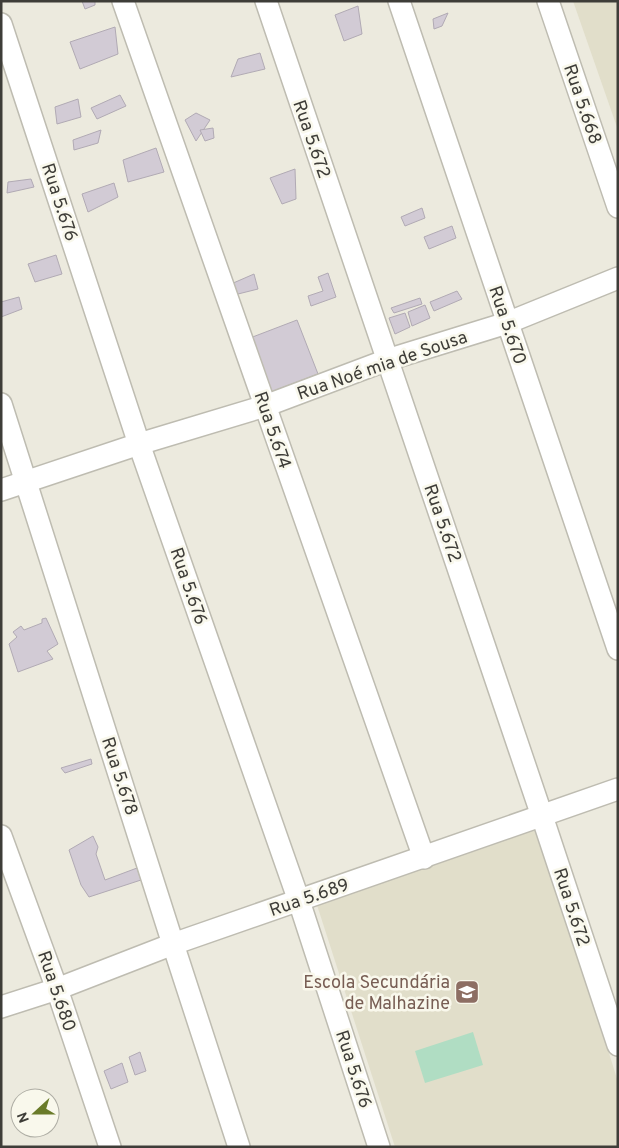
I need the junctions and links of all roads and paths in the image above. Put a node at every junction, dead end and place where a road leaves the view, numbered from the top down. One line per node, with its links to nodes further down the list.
1 (123, 1): 11 (street, Rua 5.674)
2 (266, 1): 9 (street, Rua 5.672)
3 (399, 1): 8 (street, Rua 5.670)
4 (548, 1): 6 (street, Rua 5.668)
5 (1, 24): 12 (street, Rua 5.676)
6 (618, 207)
7 (618, 278): 8 (street, Rua Noé mia de Sousa)
8 (507, 323): 9 (street, Rua Noé mia de Sousa); 15 (street, Rua 5.670)
9 (387, 360): 11 (street, Rua Noé mia de Sousa); 17 (street, Rua 5.672)
10 (1, 404): 13 (street, Rua 5.678)
11 (265, 406): 12 (street, Rua Noé mia de Sousa); 19 (street, Rua 5.674)
12 (139, 444): 13 (street, Rua Noé mia de Sousa); 20 (street, Rua 5.676)
13 (27, 481): 14 (street, Rua Noé mia de Sousa); 21 (street, Rua 5.678)
14 (1, 490)
15 (618, 649)
16 (618, 789): 17 (street, Rua 5.689)
17 (542, 816): 19 (street, Rua 5.689); 24 (street, Rua 5.672)
18 (1, 836): 22 (street, Rua 5.680)
19 (424, 858): 20 (street, Rua 5.689)
20 (299, 901): 21 (street, Rua 5.689); 27 (street, Rua 5.676)
21 (173, 944): 22 (street, Rua 5.689); 26 (street, Rua 5.678)
22 (57, 989): 23 (street, Rua 5.689); 25 (street, Rua 5.680)
23 (1, 1008)
24 (618, 1045)
25 (110, 1147)
26 (240, 1147)
27 (379, 1147)

